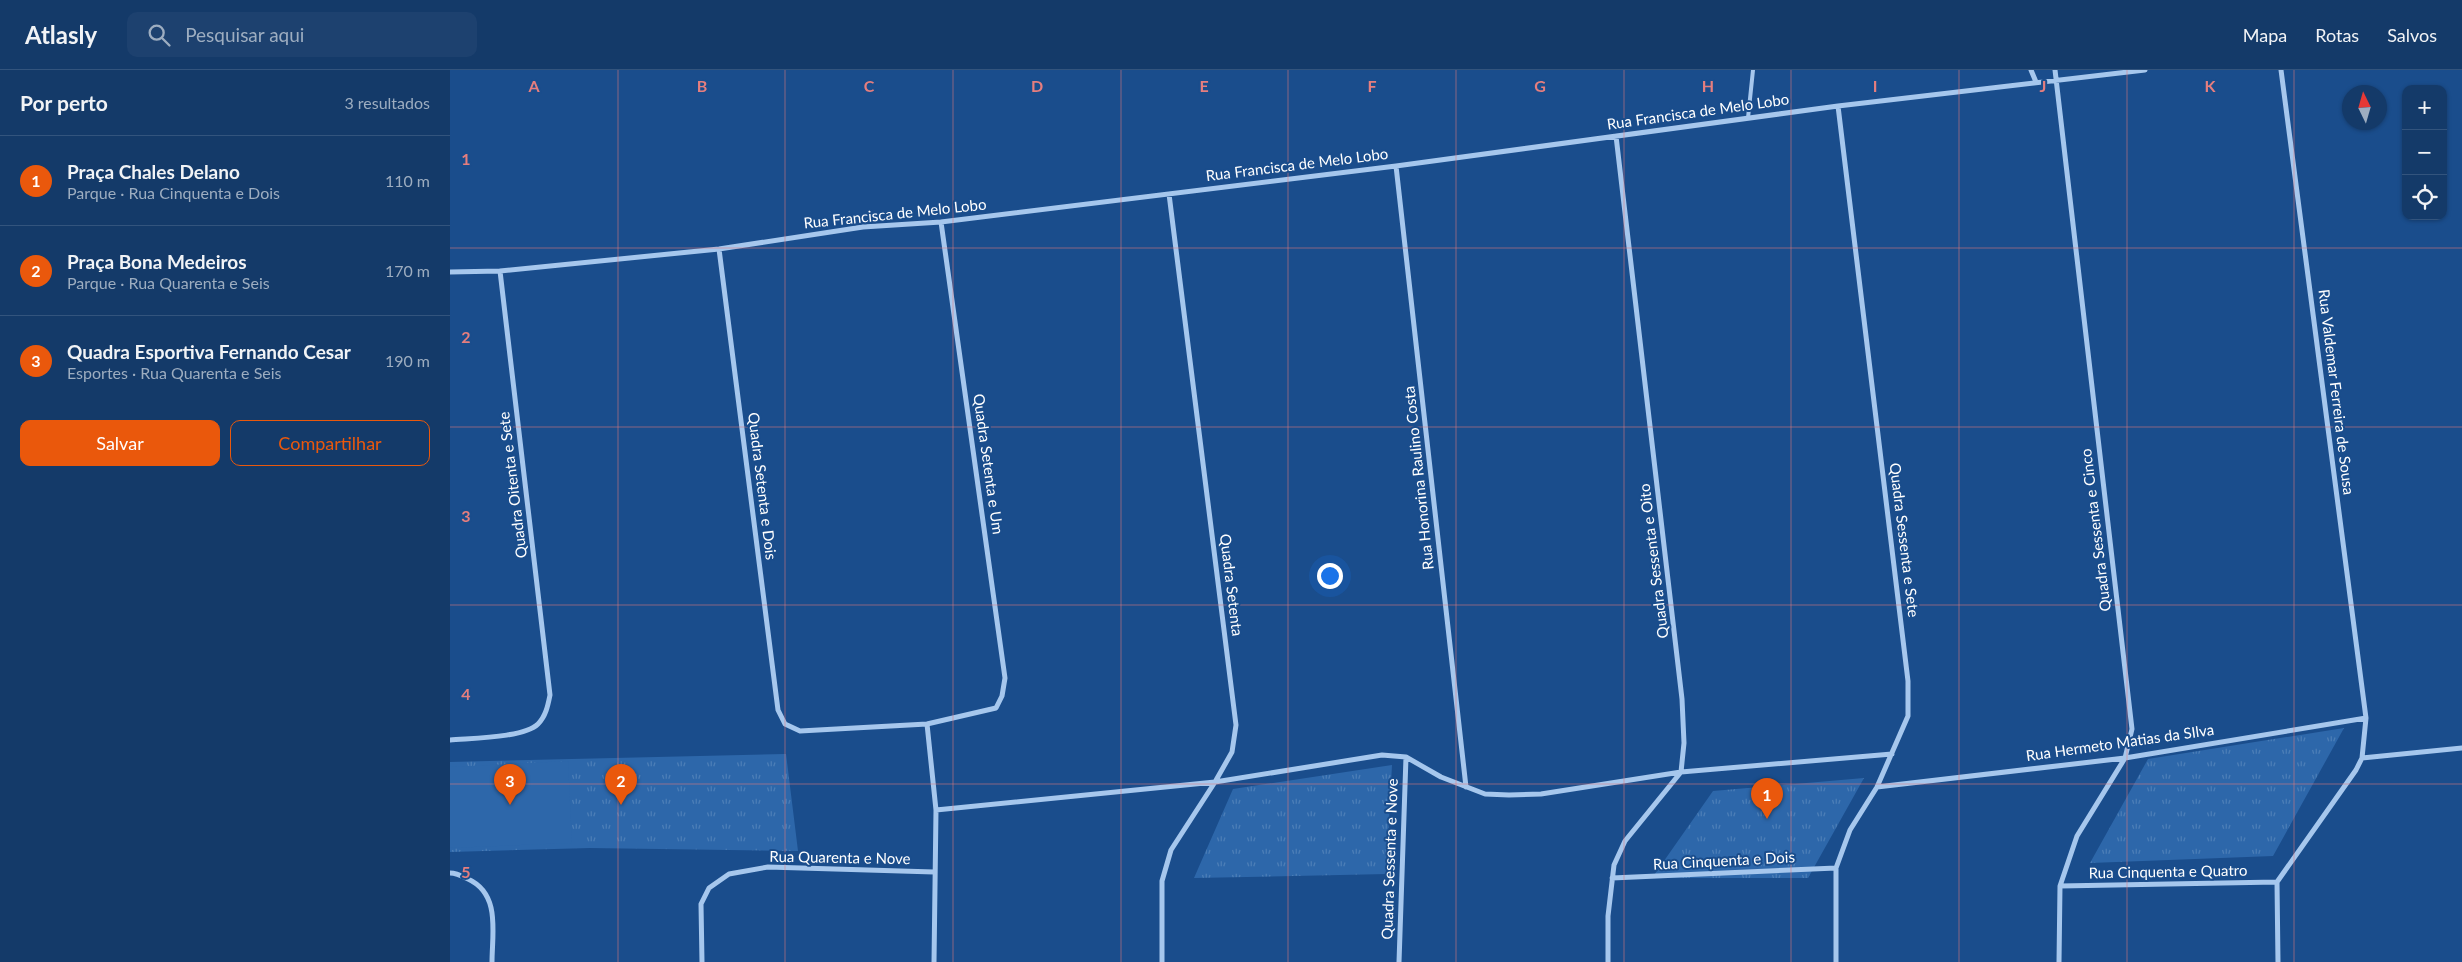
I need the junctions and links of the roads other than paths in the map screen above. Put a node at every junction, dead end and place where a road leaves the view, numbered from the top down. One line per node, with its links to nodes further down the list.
1 (1754, 70): 9 (lane)
2 (2030, 70): 7 (street)
3 (2055, 70): 6 (street, Quadra Sessenta e Cinco)
4 (2145, 70): 6 (street, Rua Francisca de Melo Lobo)
5 (2281, 70): 17 (street, Rua Valdemar Ferreira de Sousa)
6 (2056, 80): 7 (street, Rua Francisca de Melo Lobo); 23 (street, Quadra Sessenta e Cinco)
7 (2036, 82): 8 (street, Rua Francisca de Melo Lobo)
8 (1838, 106): 9 (street, Rua Francisca de Melo Lobo); 21 (street, Quadra Sessenta e Sete)
9 (1748, 118): 10 (street, Rua Francisca de Melo Lobo)
10 (1616, 136): 11 (street, Rua Francisca de Melo Lobo); 25 (street, Quadra Sessenta e Oito)
11 (1396, 166): 12 (street, Rua Francisca de Melo Lobo); 27 (street, Rua Honorina Raulino Costa)
12 (1169, 194): 13 (street, Rua Francisca de Melo Lobo); 26 (street, Quadra Setenta)
13 (941, 222): 14 (street, Rua Francisca de Melo Lobo); 18 (street, Quadra Setenta e Um)
14 (719, 249): 15 (street, Rua Francisca de Melo Lobo); 18 (street, Quadra Setenta e Dois)
15 (500, 271): 16 (street, Rua Francisca de Melo Lobo); 19 (street, Quadra Oitenta e Sete)
16 (450, 272)
17 (2366, 718): 23 (street, Rua Hermeto Matias da SIlva); 24 (street, Rua Valdemar Ferreira de Sousa)
18 (927, 724): 29 (street)
19 (450, 740)
20 (2462, 748): 24 (street)
21 (1892, 754): 25 (street); 28 (street, Quadra Sessenta e Sete)
22 (1406, 757): 26 (street); 27 (street); 40 (street, Quadra Sessenta e Nove)
23 (2125, 758): 28 (street, Rua Hermeto Matias da SIlva); 35 (street, Quadra Sessenta e Cinco)
24 (2362, 758): 34 (street)
25 (1681, 772): 27 (street); 33 (street)
26 (1215, 782): 29 (street); 39 (street, Quadra Setenta)
27 (1466, 787)
28 (1877, 787): 30 (street, Quadra Sessenta e Sete)
29 (936, 810): 31 (street)
30 (1836, 868): 33 (street, Rua Cinquenta e Dois); 42 (street, Quadra Sessenta e Sete)
31 (934, 872): 37 (street, Rua Quarenta e Nove); 38 (street)
32 (452, 873): 36 (street)
33 (1612, 878): 41 (street)
34 (2277, 882): 35 (street, Rua Cinquenta e Quatro); 44 (street)
35 (2060, 886): 43 (street, Quadra Sessenta e Cinco)
36 (492, 962)
37 (702, 962)
38 (934, 962)
39 (1162, 962)
40 (1399, 962)
41 (1608, 962)
42 (1836, 962)
43 (2059, 962)
44 (2278, 962)

